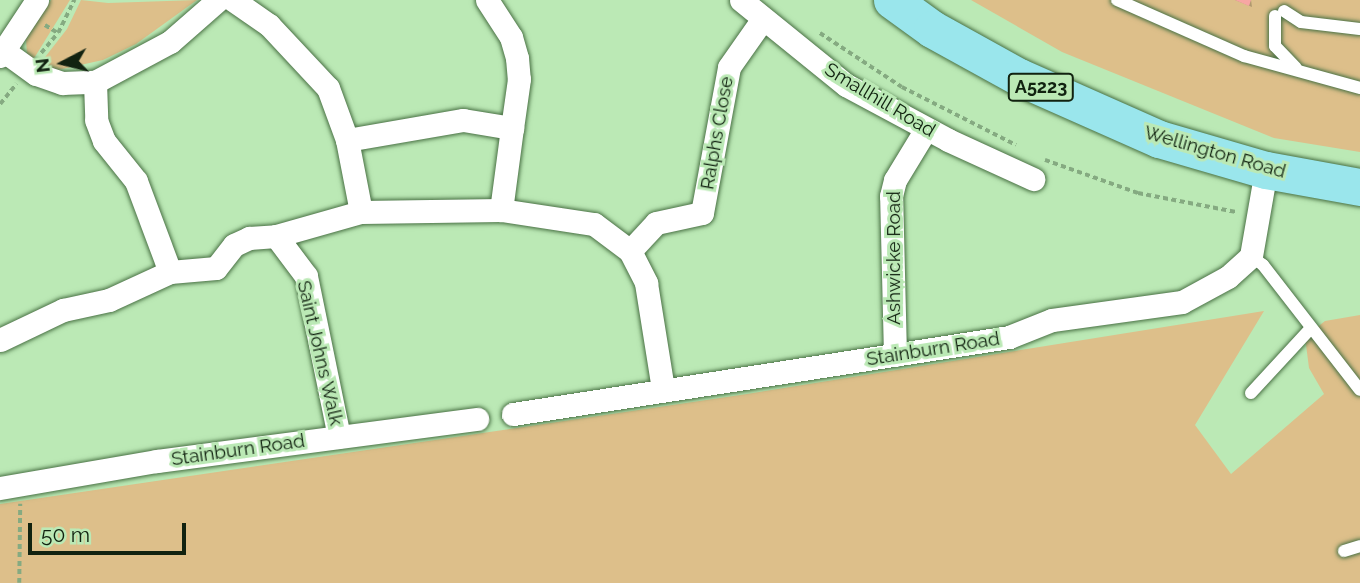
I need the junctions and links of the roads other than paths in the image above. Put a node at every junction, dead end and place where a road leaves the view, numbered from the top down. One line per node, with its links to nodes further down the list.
1 (37, 0): 10 (street)
2 (218, 0): 12 (street)
3 (233, 0): 16 (street)
4 (487, 0): 14 (street)
5 (740, 0): 8 (street, Smallhill Road)
6 (892, 0): 17 (main road, Wellington Road / A5223)
7 (1117, 0): 11 (lane)
8 (762, 20): 15 (street, Smallhill Road); 23 (street, Ralphs Close)
9 (1360, 29): 11 (lane)
10 (2, 54): 12 (street)
11 (1298, 71): 13 (lane)
12 (95, 82): 25 (street)
13 (1360, 88)
14 (512, 128): 16 (street); 20 (street)
15 (926, 129): 18 (street, Smallhill Road); 28 (street, Ashwicke Road)
16 (347, 140): 21 (street)
17 (1266, 170): 19 (main road, Wellington Road / A5223); 24 (street)
18 (1033, 179)
19 (1360, 187)
20 (501, 210): 21 (street); 23 (street)
21 (361, 212): 22 (street)
22 (276, 236): 25 (street); 34 (street, Saint Johns Walk)
23 (630, 251): 29 (street)
24 (1251, 256): 26 (lane); 28 (street, Stainburn Road)
25 (170, 272): 27 (street)
26 (1311, 328): 30 (lane); 31 (lane)
27 (0, 340)
28 (895, 355): 29 (street, Stainburn Road)
29 (663, 389): 32 (street, Stainburn Road)
30 (1360, 390)
31 (1251, 393)
32 (513, 414)
33 (477, 419): 34 (street, Stainburn Road)
34 (339, 437): 35 (street, Stainburn Road)
35 (10, 486)
36 (1360, 546): 37 (lane)
37 (1344, 551)

